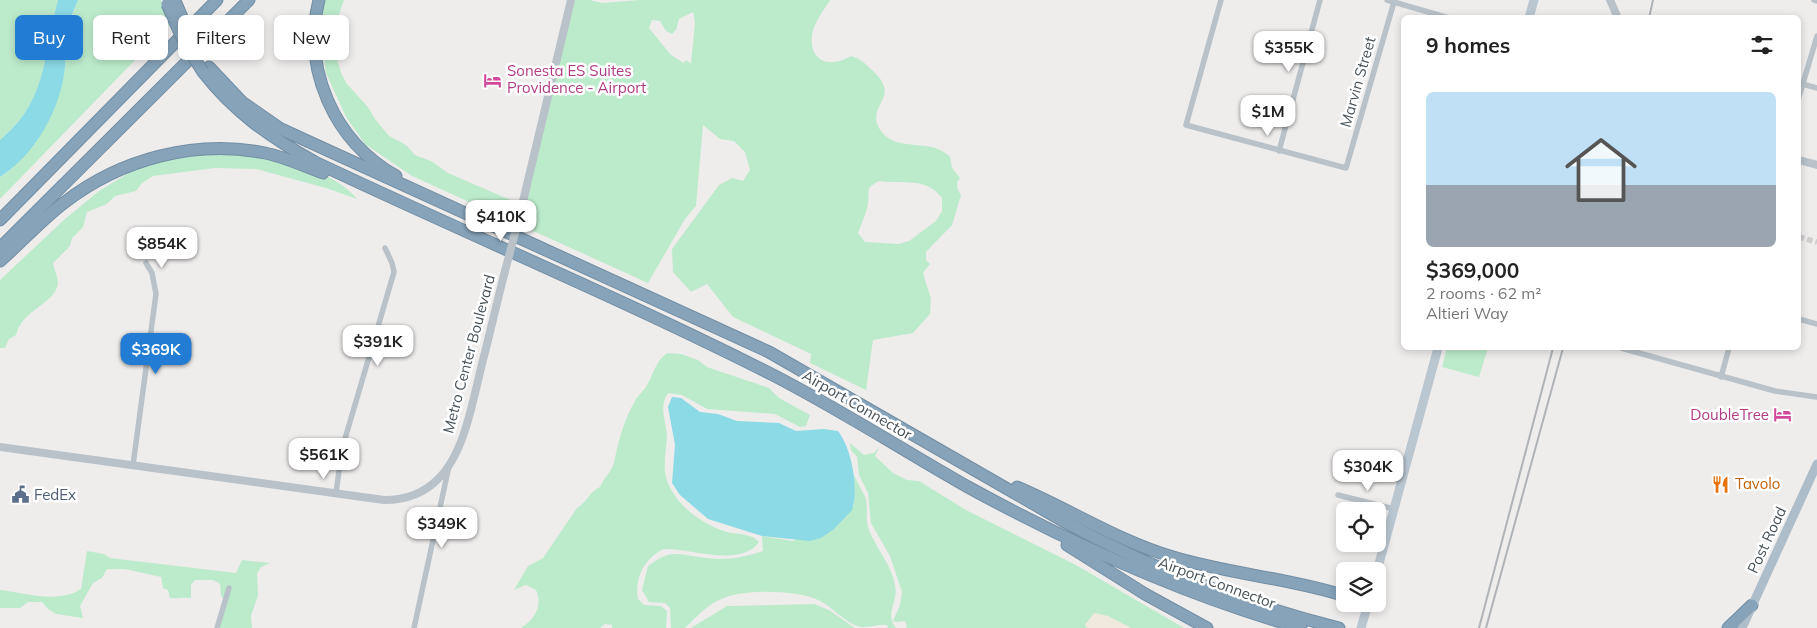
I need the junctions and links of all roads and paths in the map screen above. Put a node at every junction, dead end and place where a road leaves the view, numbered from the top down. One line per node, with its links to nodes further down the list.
1 (217, 0): 24 (highway)
2 (249, 0): 25 (highway)
3 (319, 0): 23 (highway)
4 (571, 0): 39 (street, Metro Center Boulevard, bridge)
5 (1221, 0): 19 (street)
6 (1320, 0): 19 (street)
7 (1387, 0): 11 (street)
8 (1534, 0): 13 (main road)
9 (1610, 0): 14 (street)
10 (170, 1): 16 (highway, bridge)
11 (1394, 2): 12 (street); 19 (street, Marvin Street)
12 (1439, 15)
13 (1530, 15)
14 (1617, 15)
15 (1817, 36): 17 (street)
16 (206, 70): 22 (highway); 23 (highway)
17 (1801, 83): 18 (street)
18 (1817, 88)
19 (1279, 151)
20 (1801, 161): 21 (street)
21 (1817, 165)
22 (400, 202): 27 (highway); 44 (highway, Airport Connector)
23 (450, 205): 40 (highway, Airport Connector)
24 (0, 220)
25 (0, 248)
26 (385, 248): 41 (street)
27 (0, 261)
28 (146, 263): 38 (street)
29 (1801, 320): 30 (street)
30 (1817, 324)
31 (1437, 350): 43 (main road)
32 (1628, 350): 34 (street)
33 (1728, 350): 34 (street)
34 (1721, 377): 35 (street)
35 (1817, 397)
36 (0, 447): 38 (street, Metro Center Boulevard)
37 (1817, 464): 48 (main road, Post Road)
38 (134, 465): 41 (street, Metro Center Boulevard)
39 (449, 466): 41 (street, Metro Center Boulevard); 52 (street)
40 (974, 469): 47 (highway); 50 (highway, Airport Connector)
41 (336, 493)
42 (1338, 495): 43 (street)
43 (1394, 509): 45 (main road)
44 (1013, 511): 53 (highway); 54 (highway, Airport Connector)
45 (1379, 562)
46 (230, 588): 51 (street)
47 (1336, 592)
48 (1752, 605): 56 (highway); 57 (main road, Post Road)
49 (1366, 612): 55 (main road)
50 (1336, 627)
51 (217, 628)
52 (414, 628)
53 (1207, 628)
54 (1300, 628)
55 (1361, 628)
56 (1728, 628)
57 (1742, 628)

